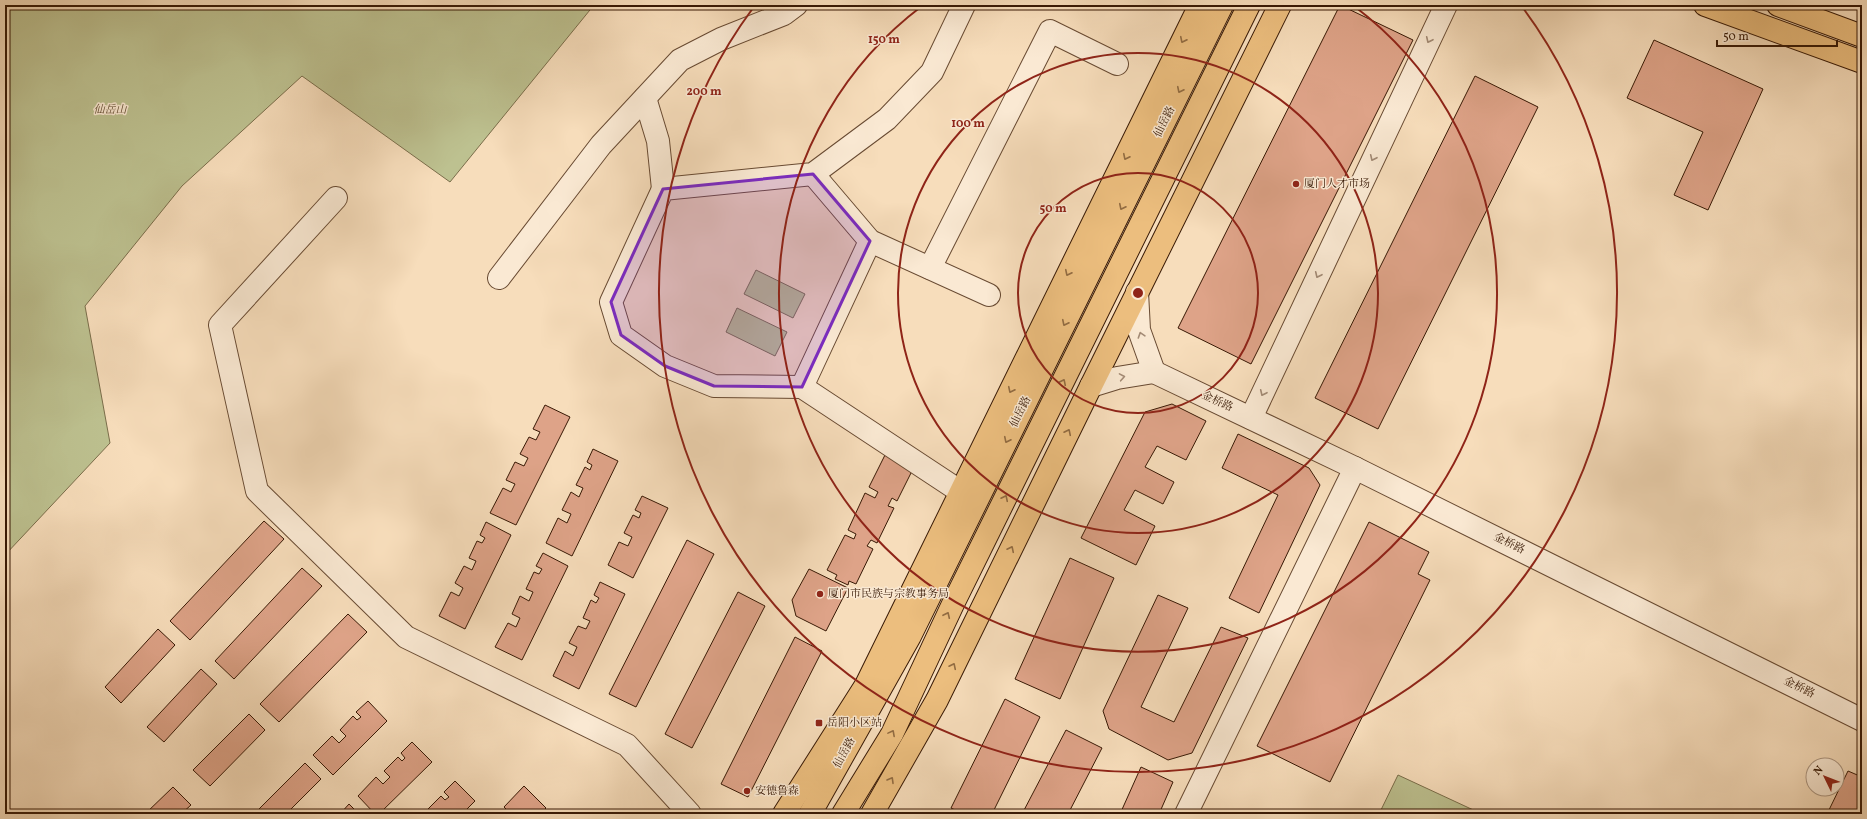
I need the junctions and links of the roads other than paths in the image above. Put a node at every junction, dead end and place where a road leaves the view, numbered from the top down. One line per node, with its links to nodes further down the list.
1 (796, 5): 14 (street)
2 (964, 5): 15 (street)
3 (1200, 5): 28 (main road, one-way to 28)
4 (1222, 5): 30 (main road, 仙岳路, one-way to 30)
5 (1249, 5): 35 (main road, one-way to 5)
6 (1280, 5): 21 (main road)
7 (1446, 5): 26 (street, one-way to 26)
8 (1705, 5): 12 (main road)
9 (1778, 5): 10 (main road)
10 (1810, 10): 11 (main road)
11 (1862, 36)
12 (1862, 62)
13 (1117, 64): 19 (street)
14 (645, 98): 16 (street); 20 (street)
15 (813, 174): 16 (street); 18 (street)
16 (663, 189): 25 (street)
17 (336, 198): 31 (street)
18 (870, 241): 19 (street); 25 (street)
19 (930, 268): 22 (street)
20 (499, 278)
21 (1137, 292): 23 (street, one-way to 21); 24 (main road)
22 (989, 295)
23 (1154, 372): 24 (street, one-way to 23); 26 (street, 金桥路)
24 (1090, 386): 36 (main road, one-way to 24)
25 (802, 387): 28 (street)
26 (1251, 418): 27 (street, 金桥路)
27 (1355, 468): 29 (street, 金桥路); 37 (street)
28 (961, 492): 32 (main road)
29 (1862, 720)
30 (841, 759): 33 (main road); 34 (main road, 仙岳路)
31 (690, 814)
32 (784, 814)
33 (800, 814)
34 (810, 814)
35 (843, 814)
36 (872, 814)
37 (1186, 814)

